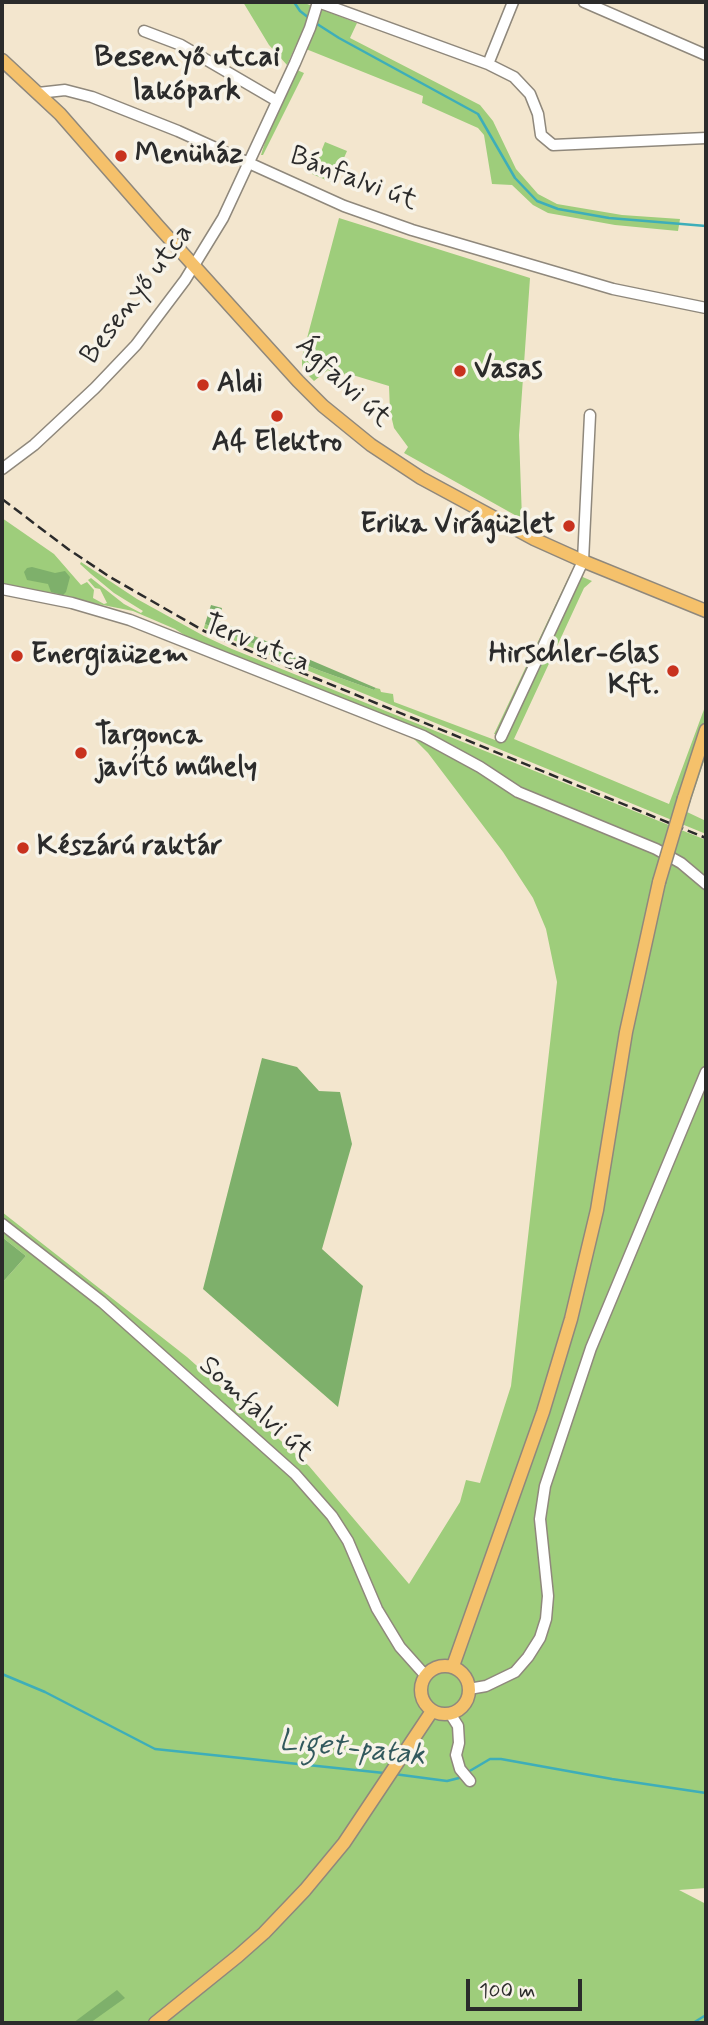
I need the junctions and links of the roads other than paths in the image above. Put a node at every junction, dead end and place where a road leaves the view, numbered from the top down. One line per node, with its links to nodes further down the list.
1 (318, 2): 7 (street); 9 (street, Besenyő utca)
2 (513, 2): 7 (street)
3 (584, 2): 5 (street)
4 (144, 31): 9 (street)
5 (706, 55)
6 (2, 60): 8 (main road)
7 (488, 64): 10 (street)
8 (38, 93): 11 (street, Bánfalvi út); 12 (main road, Ágfalvi út)
9 (277, 101): 11 (street, Besenyő utca)
10 (706, 138)
11 (249, 163): 12 (street, Besenyő utca); 13 (street, Bánfalvi út)
12 (194, 266): 15 (street, Besenyő utca); 16 (main road, Ágfalvi út)
13 (706, 308)
14 (590, 415): 16 (street)
15 (2, 469)
16 (583, 561): 18 (main road, Ágfalvi út); 20 (street)
17 (2, 589): 21 (street, Terv utca)
18 (706, 612)
19 (706, 730): 24 (main road, bridge)
20 (502, 737)
21 (706, 884)
22 (706, 1072): 26 (street)
23 (2, 1224): 25 (street, Somfalvi út)
24 (453, 1667): 25 (main road); 26 (main road)
25 (425, 1675): 27 (main road)
26 (469, 1689): 28 (main road)
27 (432, 1711): 28 (main road); 30 (main road)
28 (451, 1715): 29 (street)
29 (466, 1777)
30 (155, 2023)

